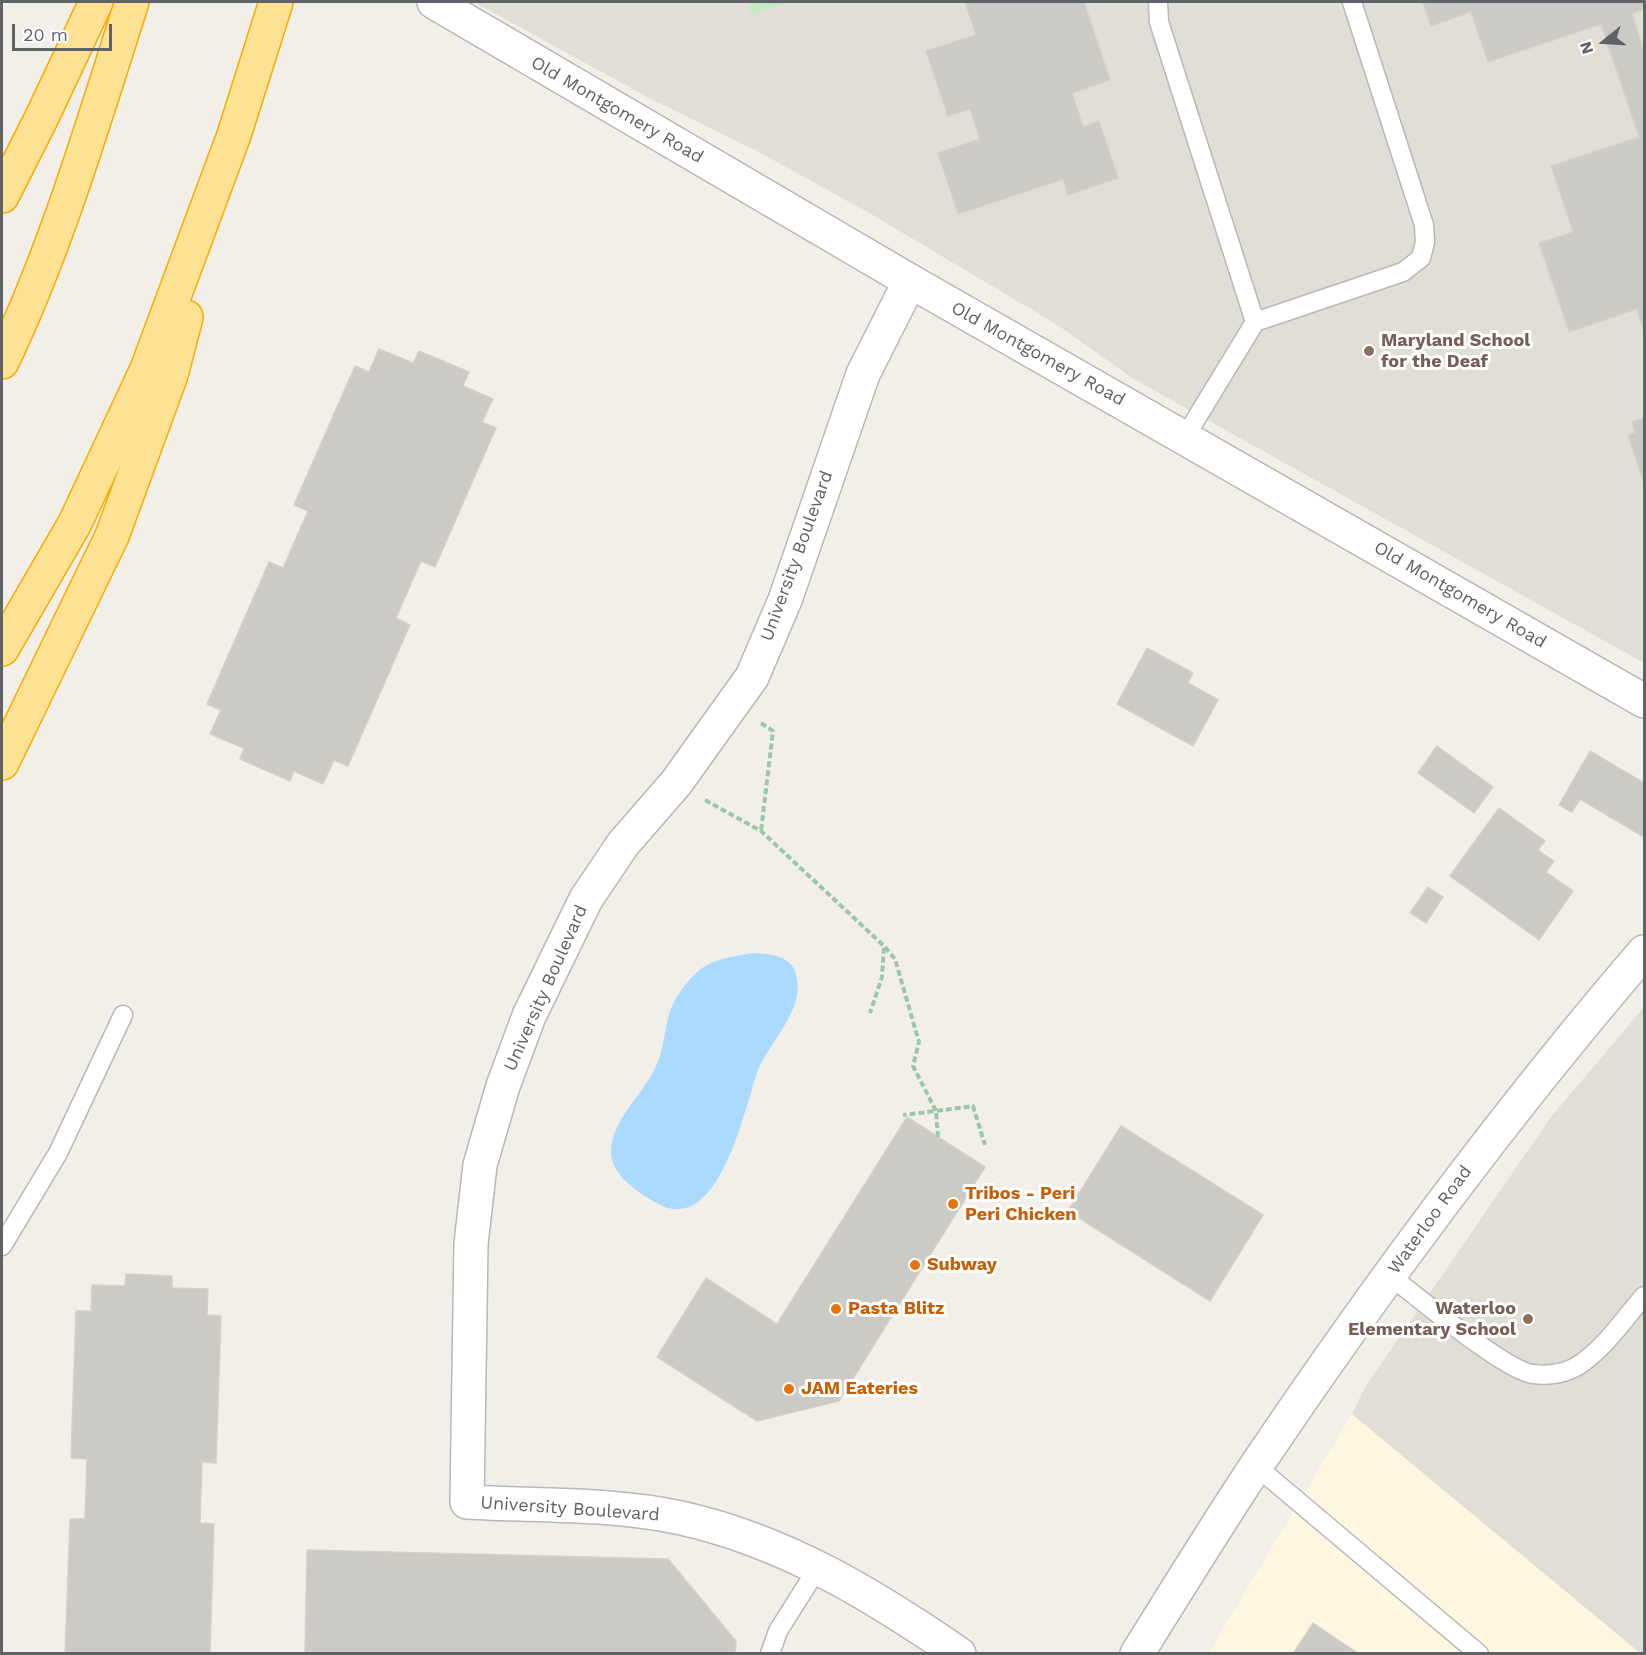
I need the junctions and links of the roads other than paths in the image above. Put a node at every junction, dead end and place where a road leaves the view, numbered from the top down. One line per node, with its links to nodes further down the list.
1 (96, 2): 8 (highway)
2 (132, 2): 11 (highway)
3 (276, 2): 7 (highway)
4 (434, 2): 9 (street, Old Montgomery Road)
5 (1158, 2): 10 (lane)
6 (1352, 2): 10 (lane)
7 (234, 135): 13 (highway); 15 (highway)
8 (2, 196)
9 (910, 281): 12 (street, Old Montgomery Road); 22 (street, University Boulevard)
10 (1255, 322): 12 (lane)
11 (2, 362)
12 (1185, 437): 14 (street, Old Montgomery Road)
13 (2, 649)
14 (1644, 701)
15 (2, 763)
16 (1644, 952): 19 (street, Waterloo Road)
17 (123, 1015): 18 (lane)
18 (2, 1246)
19 (1390, 1275): 20 (lane); 21 (street, Waterloo Road)
20 (1644, 1296)
21 (1256, 1466): 25 (street, Waterloo Road); 26 (lane)
22 (819, 1566): 23 (lane); 24 (street, University Boulevard)
23 (770, 1653)
24 (959, 1653)
25 (1137, 1653)
26 (1479, 1653)

